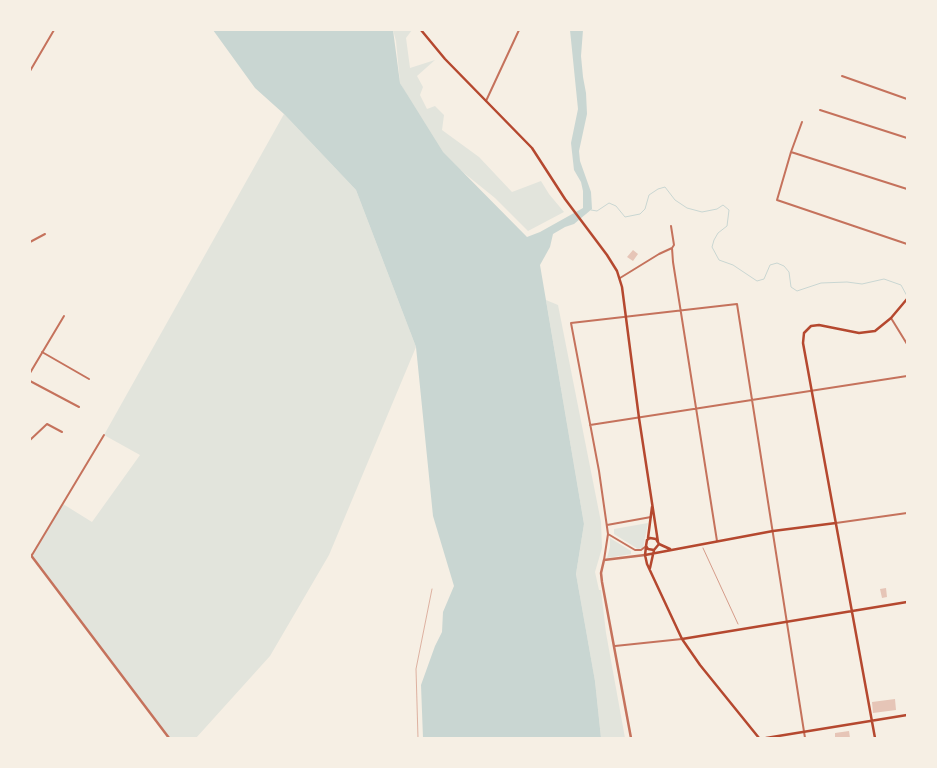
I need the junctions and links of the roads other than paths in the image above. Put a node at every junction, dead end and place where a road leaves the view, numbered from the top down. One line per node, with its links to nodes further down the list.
1 (54, 30): 4 (street)
2 (421, 30): 7 (main road)
3 (519, 30): 7 (street)
4 (30, 71)
5 (842, 76): 6 (street)
6 (907, 99)
7 (486, 101): 18 (main road)
8 (820, 110): 10 (street)
9 (802, 122): 11 (street)
10 (907, 138)
11 (790, 152): 12 (street); 16 (street)
12 (907, 189)
13 (671, 226): 17 (street)
14 (45, 234): 15 (street)
15 (30, 242)
16 (907, 244)
17 (672, 248): 18 (street); 20 (street)
18 (620, 278): 22 (main road)
19 (907, 299): 23 (main road)
20 (681, 310): 22 (street); 31 (street); 33 (street)
21 (64, 316): 25 (street)
22 (626, 318): 34 (main road); 35 (street)
23 (891, 318): 24 (street); 30 (main road)
24 (907, 344)
25 (42, 352): 26 (street); 28 (street)
26 (30, 373)
27 (907, 376): 30 (street)
28 (89, 379)
29 (30, 381): 32 (street)
30 (811, 391): 31 (street); 42 (main road)
31 (753, 400): 33 (street); 44 (street)
32 (79, 407)
33 (696, 409): 34 (street); 47 (street)
34 (639, 418): 35 (street); 39 (main road)
35 (590, 425): 43 (street)
36 (62, 432): 38 (street)
37 (104, 435): 52 (street)
38 (30, 440)
39 (652, 503): 41 (main road); 48 (main road)
40 (907, 513): 42 (street)
41 (651, 517): 43 (street); 46 (main road)
42 (836, 522): 44 (main road); 58 (main road)
43 (607, 525): 45 (street)
44 (773, 531): 47 (main road); 59 (street)
45 (608, 534): 49 (street); 54 (street)
46 (648, 538): 48 (main road); 49 (main road)
47 (717, 541): 50 (main road)
48 (658, 543): 50 (main road); 51 (main road)
49 (646, 546): 51 (main road); 53 (main road)
50 (672, 550): 51 (main road)
51 (654, 552): 53 (main road); 55 (main road)
52 (31, 555): 66 (street)
53 (645, 555): 54 (street); 55 (main road)
54 (604, 560): 61 (street)
55 (650, 570): 60 (main road)
56 (432, 589): 67 (lane)
57 (907, 602): 58 (main road)
58 (852, 610): 59 (main road); 63 (main road)
59 (787, 621): 60 (main road); 64 (street)
60 (682, 639): 61 (street); 65 (main road)
61 (614, 646): 68 (street)
62 (907, 715): 63 (main road)
63 (872, 721): 64 (main road); 72 (main road)
64 (804, 732): 70 (main road); 71 (street)
65 (756, 734): 69 (main road); 70 (main road)
66 (169, 738)
67 (418, 738)
68 (631, 738)
69 (759, 738)
70 (767, 738)
71 (805, 738)
72 (874, 738)

